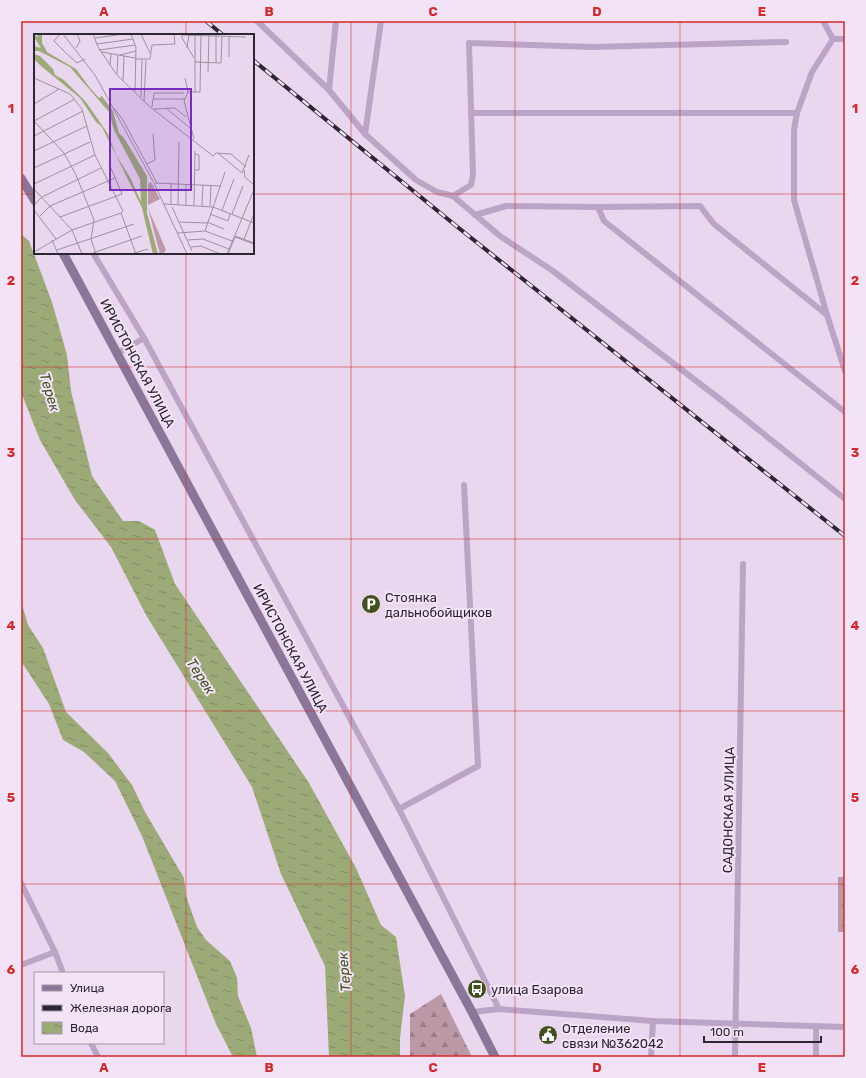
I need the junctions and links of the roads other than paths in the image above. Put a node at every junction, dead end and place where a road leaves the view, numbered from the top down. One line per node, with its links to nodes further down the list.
1 (257, 21): 5 (street)
2 (336, 21): 9 (street)
3 (381, 21): 12 (street)
4 (823, 21): 6 (street)
5 (265, 24): 9 (street)
6 (833, 39): 7 (street); 11 (street)
7 (845, 39)
8 (786, 42): 10 (street)
9 (329, 90): 12 (street)
10 (471, 113): 11 (street); 14 (street)
11 (797, 113): 20 (street)
12 (366, 134): 14 (street)
13 (21, 178): 15 (main road)
14 (453, 196): 17 (street)
15 (34, 199)
16 (598, 207): 17 (street); 20 (street); 24 (street)
17 (475, 215): 26 (street)
18 (64, 254): 22 (main road, ИРИСТОНСКАЯ УЛИЦА)
19 (94, 254): 21 (street)
20 (827, 315): 23 (street)
21 (144, 338): 22 (street); 28 (street)
22 (118, 353): 34 (main road, ИРИСТОНСКАЯ УЛИЦА)
23 (845, 371)
24 (845, 412)
25 (464, 485): 28 (street)
26 (845, 499)
27 (743, 564): 36 (street, САДОНСКАЯ УЛИЦА)
28 (399, 809): 33 (street)
29 (21, 883): 30 (street)
30 (55, 952): 31 (street); 32 (street)
31 (21, 965)
32 (63, 972)
33 (499, 1009): 34 (street); 35 (street)
34 (472, 1012): 41 (main road, ИРИСТОНСКАЯ УЛИЦА)
35 (653, 1021): 36 (street); 42 (street)
36 (736, 1023): 37 (street); 43 (street, САДОНСКАЯ УЛИЦА)
37 (816, 1026): 38 (street); 44 (street)
38 (845, 1027)
39 (92, 1044): 40 (street)
40 (98, 1057)
41 (495, 1057)
42 (651, 1057)
43 (735, 1057)
44 (816, 1057)

